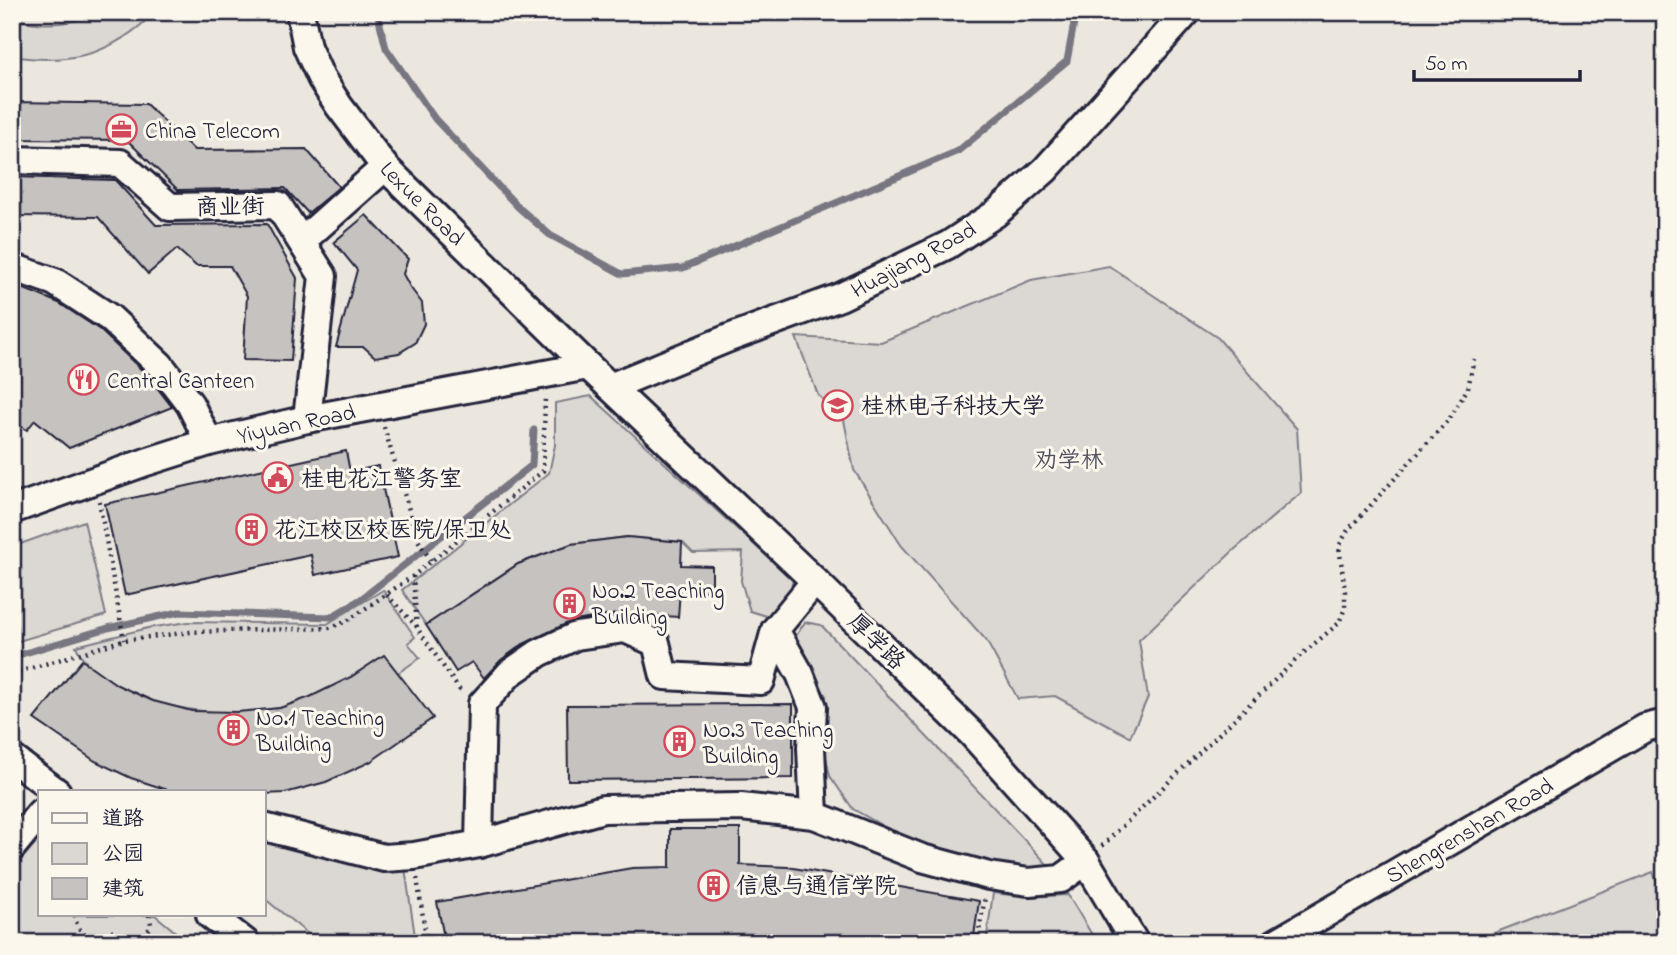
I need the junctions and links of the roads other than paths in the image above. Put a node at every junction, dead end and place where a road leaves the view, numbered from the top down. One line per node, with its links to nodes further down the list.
1 (300, 12): 4 (street, Lexue Road)
2 (1186, 12): 8 (street, Huajiang Road)
3 (12, 160): 5 (street, 商业街)
4 (385, 167): 5 (street); 7 (street, Lexue Road)
5 (302, 241): 9 (street, 商业街)
6 (12, 267): 10 (street)
7 (588, 366): 8 (street, 厚学路); 9 (street, Yiyuan Road)
8 (610, 387): 12 (street, 厚学路)
9 (307, 419): 10 (street, Yiyuan Road)
10 (209, 442): 11 (street, Yiyuan Road)
11 (12, 510)
12 (815, 581): 13 (street); 22 (street, 厚学路)
13 (775, 630): 18 (street); 20 (street)
14 (1665, 723): 26 (street, Shengrenshan Road)
15 (12, 758): 16 (street)
16 (55, 790)
17 (38, 815): 21 (street)
18 (814, 815): 20 (street); 22 (street)
19 (266, 828): 20 (street)
20 (479, 844)
21 (12, 847)
22 (1086, 861): 25 (street, 厚学路)
23 (211, 916): 24 (street)
24 (246, 943)
25 (1135, 943)
26 (1275, 943)

